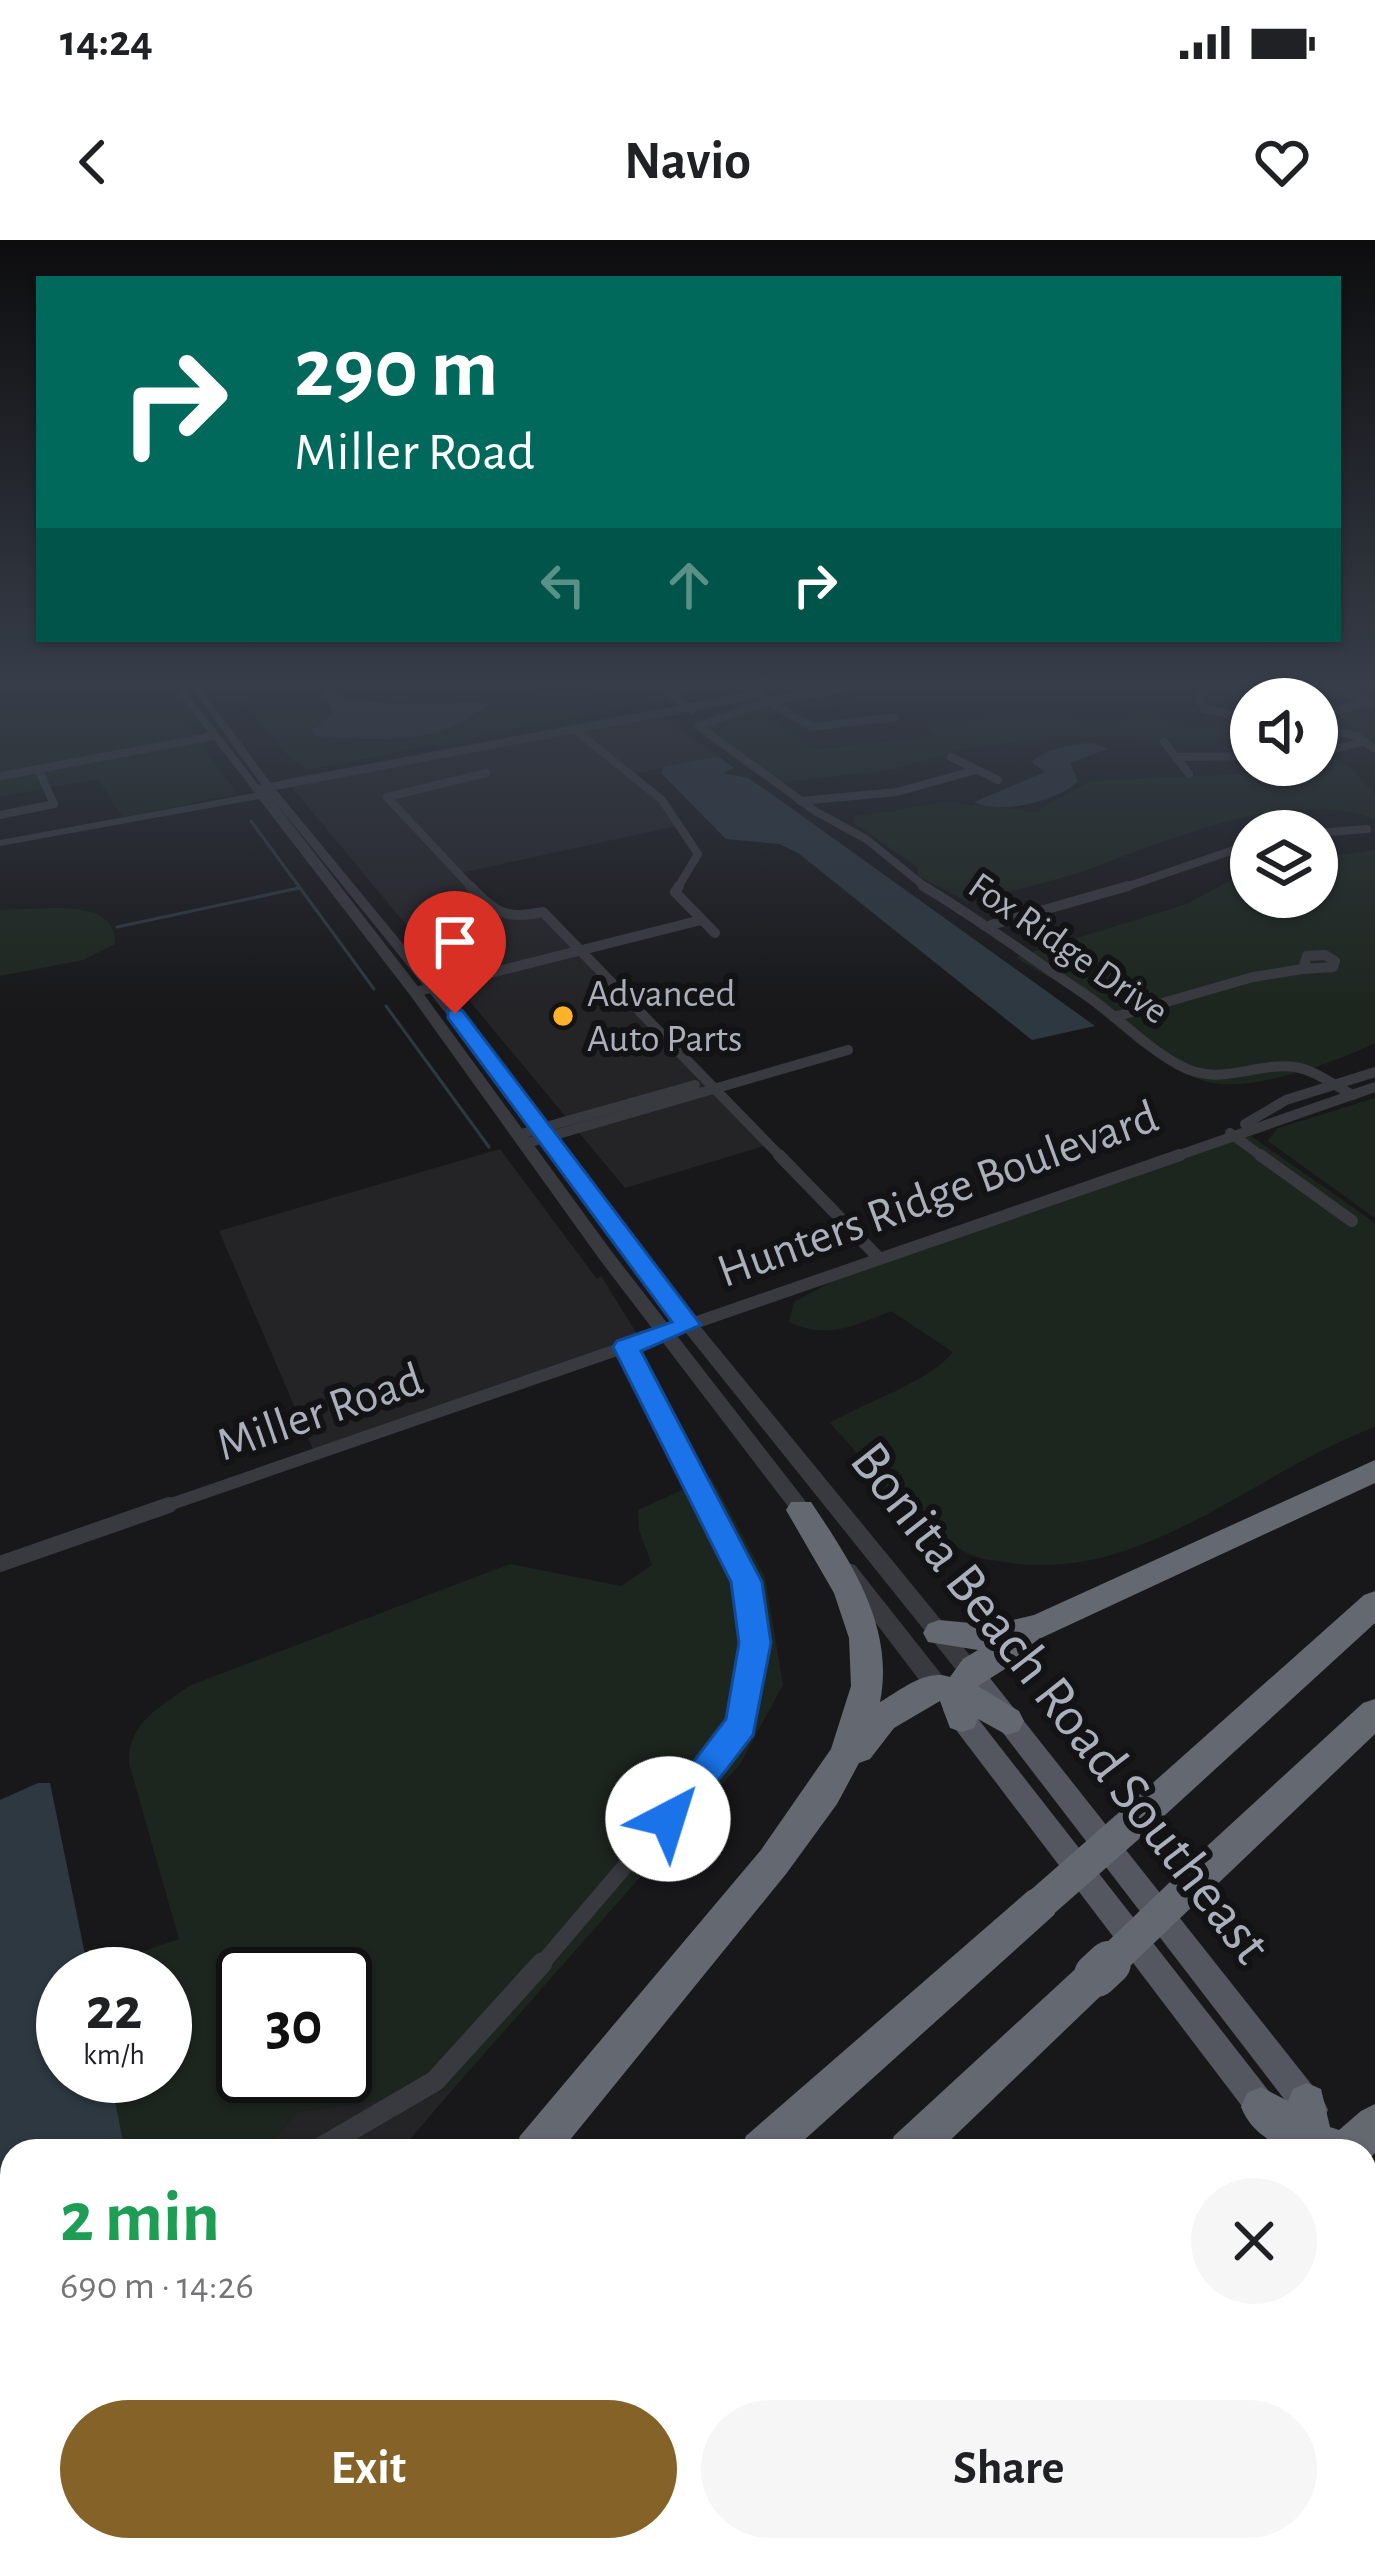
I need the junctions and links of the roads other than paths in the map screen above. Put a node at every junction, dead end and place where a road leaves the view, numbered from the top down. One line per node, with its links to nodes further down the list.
1 (47, 789): 9 (street)
2 (260, 789): 12 (street)
3 (262, 789): 17 (street, Bonita Beach Road Southeast); 18 (street, Bonita Beach Road Southeast)
4 (415, 789): 15 (street)
5 (649, 789): 15 (street)
6 (784, 789): 8 (street, Fox Ridge Drive)
7 (907, 789): 8 (street)
8 (800, 801): 14 (street, Fox Ridge Drive)
9 (0, 815)
10 (1372, 828): 11 (street)
11 (1338, 831)
12 (0, 843)
13 (1230, 849): 14 (street)
14 (991, 925): 19 (street, Fox Ridge Drive)
15 (584, 952): 17 (street); 23 (street)
16 (1303, 969): 19 (street)
17 (437, 988): 18 (street); 27 (street, Bonita Beach Road Southeast)
18 (415, 992): 28 (street, Bonita Beach Road Southeast)
19 (1114, 1017): 22 (street, Fox Ridge Drive)
20 (844, 1047): 23 (street)
21 (1375, 1072): 22 (street, Hunters Ridge Boulevard)
22 (1336, 1084): 25 (street, Fox Ridge Drive); 26 (street, Hunters Ridge Boulevard)
23 (709, 1085): 27 (street); 30 (street)
24 (1375, 1087): 25 (street, Hunters Ridge Boulevard)
25 (1353, 1095): 26 (street, Hunters Ridge Boulevard)
26 (1234, 1132): 29 (street); 30 (street, Hunters Ridge Boulevard)
27 (544, 1133): 28 (street); 31 (street, Bonita Beach Road Southeast)
28 (524, 1138): 32 (street, Bonita Beach Road Southeast)
29 (1352, 1221)
30 (878, 1258): 31 (street, Hunters Ridge Boulevard)
31 (688, 1325): 32 (street, Hunters Ridge Boulevard); 39 (street, Bonita Beach Road Southeast)
32 (665, 1334): 33 (street, Miller Road); 35 (street, Bonita Beach Road Southeast)
33 (626, 1347): 36 (street, Miller Road); 46 (street)
34 (1375, 1471): 38 (highway)
35 (802, 1510): 40 (street, Bonita Beach Road Southeast); 43 (highway)
36 (0, 1564)
37 (1375, 1604): 48 (highway, bridge)
38 (1040, 1626): 39 (highway); 40 (highway)
39 (939, 1633): 40 (street, Bonita Beach Road Southeast)
40 (956, 1691): 42 (highway); 43 (highway); 44 (main road, Bonita Beach Road Southeast)
41 (1375, 1713): 49 (highway, bridge)
42 (1007, 1721): 51 (main road, Bonita Beach Road Southeast)
43 (802, 1822): 47 (highway)
44 (1262, 2107): 50 (highway)
45 (1375, 2125): 52 (highway)
46 (337, 2139)
47 (545, 2139)
48 (774, 2139)
49 (922, 2139)
50 (1315, 2139)
51 (1319, 2139)
52 (1334, 2139)

